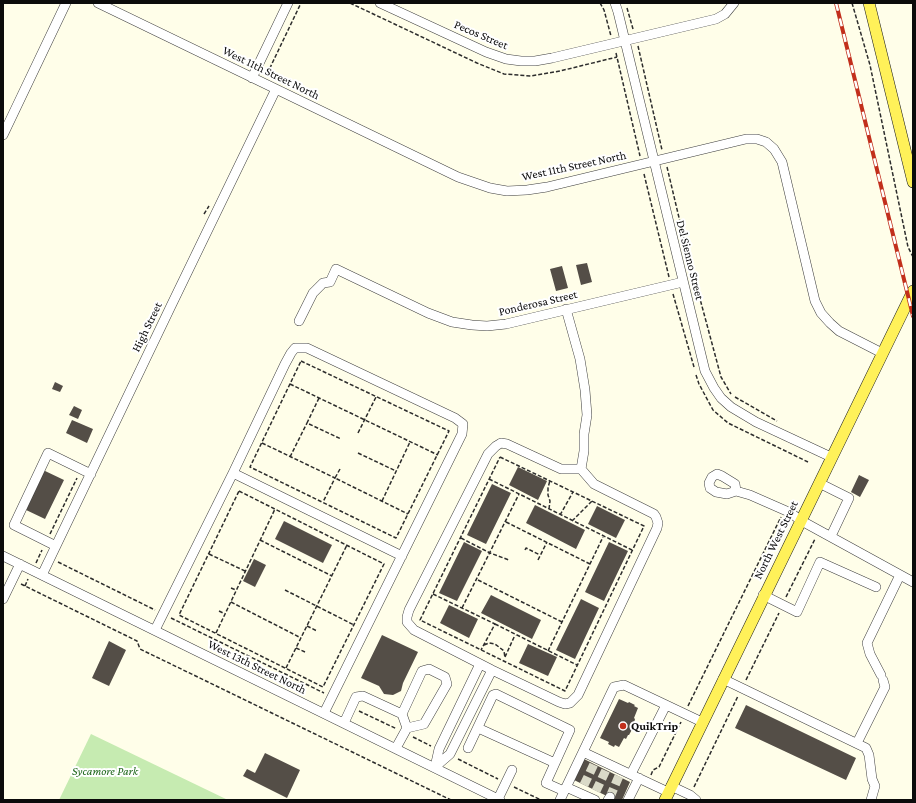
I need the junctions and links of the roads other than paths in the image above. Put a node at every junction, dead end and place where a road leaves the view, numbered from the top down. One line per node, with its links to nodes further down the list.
1 (66, 3): 11 (street)
2 (98, 3): 9 (street, West 11th Street North)
3 (288, 3): 9 (street)
4 (380, 3): 8 (street, Pecos Street)
5 (615, 3): 8 (street, Del Sienno Street)
6 (734, 3): 8 (street, Pecos Street)
7 (869, 3): 13 (main road)
8 (624, 40): 12 (street, Del Sienno Street)
9 (252, 78): 10 (street, West 11th Street North)
10 (272, 87): 12 (street, West 11th Street North); 22 (street, High Street)
11 (3, 135)
12 (654, 161): 14 (street, Del Sienno Street); 18 (street, West 11th Street North)
13 (913, 182)
14 (683, 282): 16 (street, Ponderosa Street); 19 (street, Del Sienno Street)
15 (913, 291): 18 (main road, North West Street)
16 (566, 309): 17 (street, Ponderosa Street); 20 (street)
17 (299, 321)
18 (882, 353): 19 (main road, North West Street)
19 (831, 457): 23 (main road, North West Street)
20 (581, 469): 38 (street); 39 (street)
21 (233, 473): 29 (street); 29 (street); 37 (street)
22 (91, 474): 27 (street, High Street); 27 (street)
23 (819, 483): 25 (main road, North West Street); 26 (street)
24 (736, 491): 25 (street)
25 (800, 520): 26 (street); 35 (main road, North West Street)
26 (831, 536): 32 (street)
27 (56, 546): 31 (street, High Street)
28 (3, 556): 30 (street, West 13th Street North)
29 (402, 556): 42 (street)
30 (20, 564): 31 (street, West 13th Street North); 36 (street)
31 (42, 575): 37 (street, West 13th Street North)
32 (900, 575): 33 (street); 48 (street)
33 (913, 582)
34 (876, 587): 35 (street)
35 (764, 596): 40 (main road, North West Street)
36 (3, 599)
37 (155, 630): 42 (street, West 13th Street North)
38 (480, 664): 39 (street); 53 (street)
39 (492, 670): 53 (street)
40 (723, 679): 44 (main road, North West Street); 48 (street)
41 (666, 704): 44 (street); 51 (street); 55 (street)
42 (324, 713): 45 (street, West 13th Street North)
43 (402, 714): 45 (street); 47 (street); 47 (street)
44 (702, 722): 57 (main road, North West Street)
45 (344, 723): 49 (street, West 13th Street North)
46 (478, 728): 50 (street); 52 (street); 52 (street)
47 (406, 730): 49 (street)
48 (857, 743): 63 (street)
49 (396, 748): 53 (street, West 13th Street North)
50 (468, 748)
51 (583, 752): 55 (street); 56 (street)
52 (555, 764): 56 (street)
53 (435, 767): 60 (street, West 13th Street North)
54 (512, 770): 60 (street)
55 (632, 776): 57 (street); 62 (street)
56 (565, 789): 58 (street); 61 (street)
57 (668, 793): 59 (street)
58 (594, 797)
59 (693, 798)
60 (499, 800)
61 (560, 800)
62 (628, 800)
63 (871, 800)

